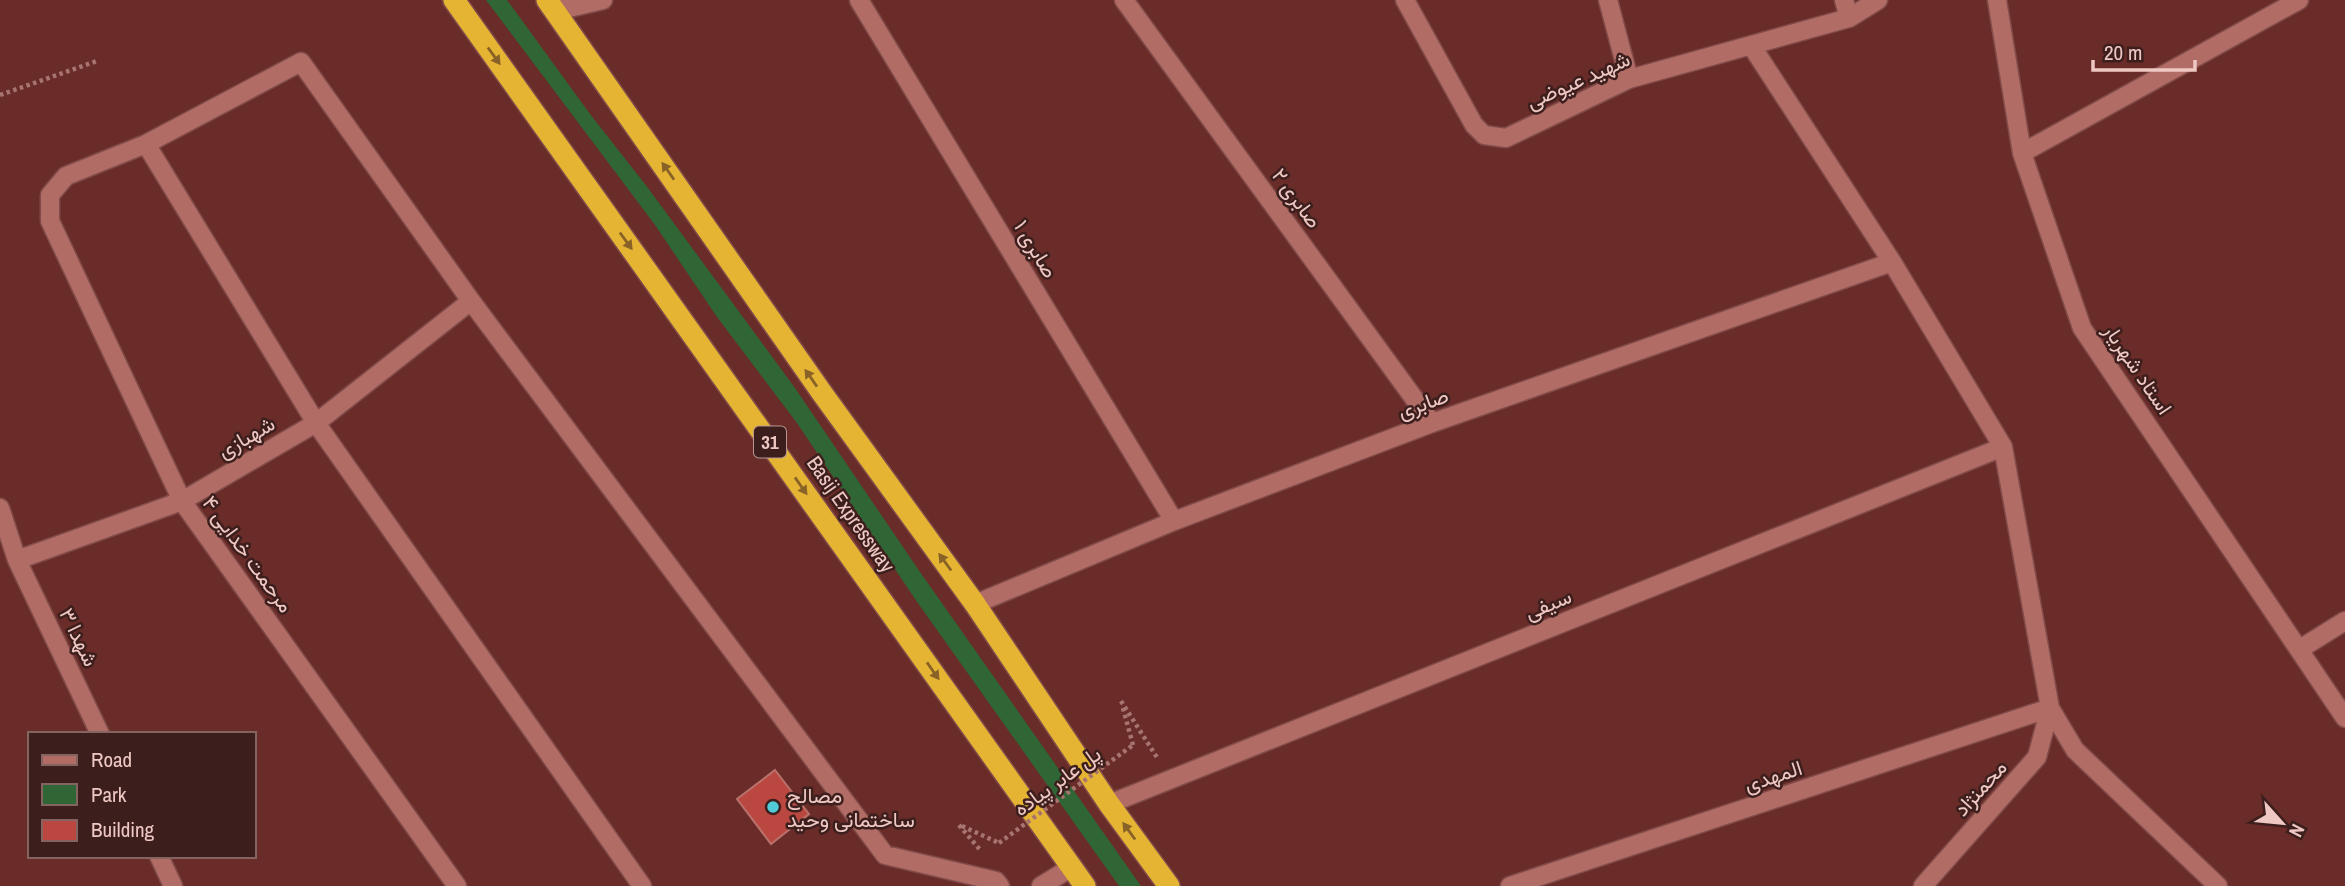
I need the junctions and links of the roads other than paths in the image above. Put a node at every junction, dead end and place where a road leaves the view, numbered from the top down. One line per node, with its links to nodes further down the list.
1 (454, 0): 34 (highway, Basij Expressway / 31, one-way to 34)
2 (603, 0): 11 (street)
3 (859, 0): 24 (street, صابری ۱)
4 (1124, 0): 20 (street, صابری ۲)
5 (1405, 0): 14 (street, شهید عیوضی)
6 (1608, 0): 14 (street)
7 (1844, 0): 12 (street)
8 (1878, 0): 12 (street, شهید عیوضی)
9 (1997, 0): 16 (street, استاد شهریار)
10 (2298, 0): 16 (street)
11 (553, 4): 26 (highway, one-way to 11)
12 (1849, 18): 13 (street, شهید عیوضی)
13 (1751, 46): 14 (street, شهید عیوضی); 17 (street)
14 (1629, 79)
15 (146, 144): 18 (street); 19 (street); 22 (street, مرحمت خدایی ۴)
16 (2022, 153): 28 (street, استاد شهریار)
17 (1892, 262): 20 (street, صابری); 21 (street)
18 (471, 302): 19 (street, شهبازی); 38 (street)
19 (316, 423): 22 (street, شهبازی); 37 (street)
20 (1432, 423): 24 (street, صابری)
21 (2003, 447): 29 (street); 32 (street, سیفی)
22 (182, 501): 25 (street, شهبازی); 36 (street, مرحمت خدایی ۴)
23 (0, 508): 25 (street, شهدا ۳)
24 (1174, 522): 26 (street, صابری)
25 (16, 560): 31 (street, شهدا ۳)
26 (975, 604): 32 (highway)
27 (2345, 621): 28 (street)
28 (2300, 649): 30 (street, استاد شهریار)
29 (2050, 708): 42 (street, المهدی); 43 (street, محمنژاد); 44 (street)
30 (2345, 718)
31 (99, 732)
32 (1109, 804): 41 (highway, one-way to 32)
33 (160, 858): 35 (street)
34 (1072, 867): 39 (street); 40 (highway, Basij Expressway / 31)
35 (173, 886)
36 (457, 886)
37 (642, 886)
38 (1000, 886)
39 (1041, 886)
40 (1085, 886)
41 (1169, 886)
42 (1510, 886)
43 (1923, 886)
44 (2218, 886)

